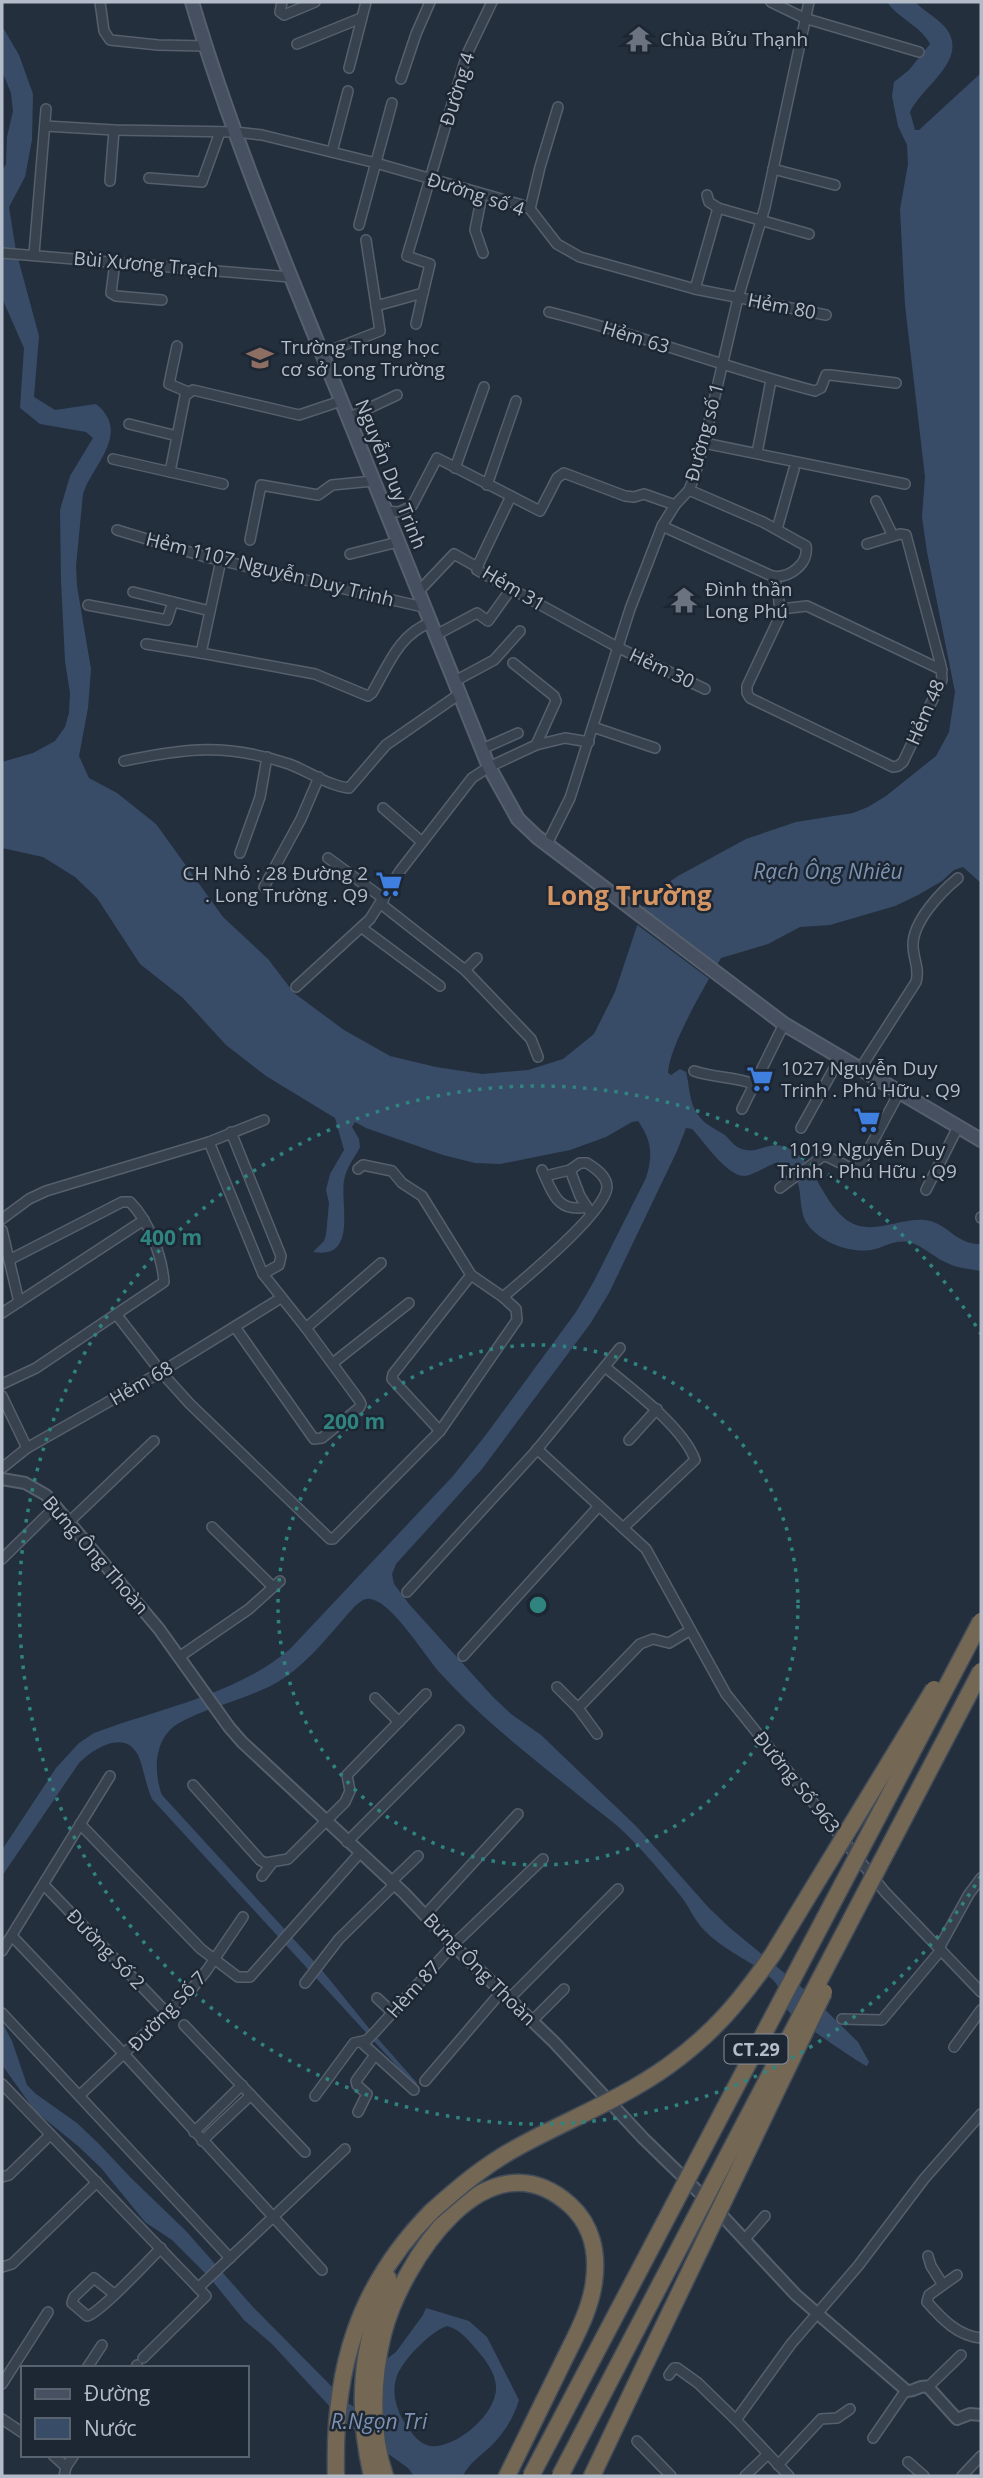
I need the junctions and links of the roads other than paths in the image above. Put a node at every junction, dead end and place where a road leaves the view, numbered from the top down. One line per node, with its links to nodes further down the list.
1 (100, 2): 13 (street)
2 (192, 2): 13 (main road, Nguyễn Duy Trinh)
3 (282, 2): 4 (street)
4 (315, 2)
5 (366, 2): 10 (street)
6 (430, 2): 16 (street)
7 (492, 2): 29 (street, Đường 4)
8 (771, 2): 11 (street)
9 (809, 2): 11 (street, Đường số 1)
10 (361, 18): 12 (street); 15 (street)
11 (804, 18): 14 (street); 27 (street, Đường số 1)
12 (297, 44)
13 (205, 46): 24 (main road, Nguyễn Duy Trinh)
14 (919, 52)
15 (349, 68)
16 (401, 79)
17 (348, 91): 25 (street)
18 (392, 103): 26 (street)
19 (558, 107): 35 (street)
20 (46, 109): 21 (street)
21 (45, 126): 22 (street, Đường số 4); 42 (street)
22 (114, 130): 23 (street, Đường số 4); 30 (street)
23 (220, 132): 24 (street, Đường số 4); 28 (street)
24 (235, 132): 25 (street, Đường số 4); 44 (main road, Nguyễn Duy Trinh)
25 (332, 152): 26 (street, Đường số 4)
26 (376, 163): 29 (street, Đường số 4); 37 (street)
27 (773, 169): 31 (street); 36 (street, Đường số 1)
28 (149, 178)
29 (430, 179): 32 (street, Đường số 4); 46 (street, Đường 4)
30 (110, 181)
31 (835, 185)
32 (482, 195): 35 (street, Đường số 4); 41 (street)
33 (707, 195): 34 (street)
34 (719, 208): 36 (street); 45 (street)
35 (530, 209): 45 (street, Đường số 4)
36 (760, 222): 38 (street); 47 (street, Đường số 1)
37 (359, 225)
38 (808, 234)
39 (366, 240): 49 (street)
40 (2, 253): 42 (street, Bùi Xương Trạch)
41 (483, 253)
42 (29, 254): 43 (street, Bùi Xương Trạch)
43 (115, 261): 44 (street, Bùi Xương Trạch); 48 (street)
44 (290, 277): 54 (main road, Nguyễn Duy Trinh)
45 (695, 289): 47 (street, Đường số 4)
46 (423, 293): 49 (street); 52 (street)
47 (738, 298): 51 (street, Hẻm 80); 55 (street, Đường số 1)
48 (162, 300)
49 (376, 306): 54 (street)
50 (549, 312): 55 (street, Hẻm 63)
51 (826, 315)
52 (416, 324)
53 (177, 346): 59 (street)
54 (321, 354): 61 (main road, Nguyễn Duy Trinh)
55 (722, 364): 56 (street, Hẻm 63); 66 (street, Đường số 1)
56 (771, 380): 57 (street, Hẻm 63); 67 (street)
57 (895, 383)
58 (484, 387): 69 (street)
59 (188, 392): 61 (street); 65 (street)
60 (397, 395): 63 (street)
61 (341, 401): 63 (main road, Nguyễn Duy Trinh)
62 (516, 401): 75 (street)
63 (348, 418): 72 (main road, Nguyễn Duy Trinh)
64 (129, 424): 65 (street)
65 (177, 436): 71 (street)
66 (704, 443): 67 (street); 76 (street, Đường số 1)
67 (757, 453): 74 (street)
68 (113, 459): 71 (street)
69 (455, 468): 75 (street); 80 (street)
70 (794, 469): 82 (street)
71 (170, 472): 73 (street)
72 (373, 481): 80 (main road, Nguyễn Duy Trinh); 85 (street)
73 (223, 484)
74 (905, 484)
75 (487, 485): 77 (street)
76 (688, 490): 79 (street, Đường số 1); 82 (street)
77 (511, 496): 79 (street); 90 (street, Hẻm 31)
78 (876, 501): 84 (street)
79 (675, 505): 81 (street, Đường số 1)
80 (385, 510): 86 (main road, Nguyễn Duy Trinh)
81 (662, 526): 91 (street); 103 (street, Đường số 1)
82 (777, 529): 91 (street)
83 (117, 530): 89 (street, Hẻm 1107 Nguyễn Duy Trinh)
84 (893, 536): 87 (street); 106 (street, Hẻm 48)
85 (250, 540)
86 (398, 542): 88 (street); 94 (main road, Nguyễn Duy Trinh)
87 (867, 544)
88 (350, 554)
89 (221, 560): 97 (street, Hẻm 1107 Nguyễn Duy Trinh); 99 (street)
90 (477, 567): 92 (street, Hẻm 31); 94 (street)
91 (772, 576): 98 (street)
92 (511, 589): 100 (street); 103 (street, Hẻm 31)
93 (133, 592): 95 (street)
94 (418, 592): 97 (main road, Nguyễn Duy Trinh)
95 (173, 602): 96 (street); 99 (street)
96 (88, 605)
97 (424, 607): 100 (main road, Nguyễn Duy Trinh)
98 (781, 610): 106 (street); 106 (street, Hẻm 48)
99 (210, 611): 104 (street)
100 (433, 629): 104 (street); 107 (main road, Nguyễn Duy Trinh)
101 (520, 631): 107 (street)
102 (146, 644): 104 (street)
103 (619, 648): 108 (street, Hẻm 30); 109 (street, Đường số 1)
104 (201, 653)
105 (513, 663): 112 (street)
106 (942, 670)
107 (458, 687): 114 (main road, Nguyễn Duy Trinh); 118 (street)
108 (705, 689)
109 (593, 727): 111 (street, Đường số 1); 113 (street)
110 (517, 733): 114 (street)
111 (589, 742): 112 (street); 121 (street, Đường số 1)
112 (536, 745): 117 (street)
113 (655, 748)
114 (482, 749): 117 (main road, Nguyễn Duy Trinh)
115 (267, 757): 116 (street); 118 (street); 122 (street)
116 (124, 761)
117 (489, 767): 120 (street); 121 (main road, Nguyễn Duy Trinh)
118 (319, 777): 125 (street)
119 (383, 808): 120 (street)
120 (422, 842): 126 (street)
121 (547, 844): 132 (main road, Nguyễn Duy Trinh)
122 (240, 853)
123 (328, 858): 126 (street)
124 (958, 878): 135 (street)
125 (264, 887)
126 (382, 902): 127 (street); 129 (street)
127 (362, 928): 130 (street); 131 (street)
128 (477, 958): 129 (street)
129 (465, 970): 133 (street)
130 (440, 986)
131 (296, 987)
132 (784, 1024): 134 (main road); 137 (street)
133 (538, 1057)
134 (840, 1058): 135 (main road); 142 (street)
135 (860, 1069): 138 (main road)
136 (694, 1071): 137 (street)
137 (754, 1084): 139 (street)
138 (899, 1093): 141 (main road); 148 (street)
139 (742, 1109)
140 (264, 1120): 143 (street)
141 (958, 1127): 144 (main road); 149 (street)
142 (801, 1128)
143 (232, 1132): 145 (street); 156 (street)
144 (981, 1140)
145 (209, 1142): 151 (street); 156 (street)
146 (358, 1169): 157 (street)
147 (570, 1170): 150 (street); 150 (street); 150 (street)
148 (780, 1188)
149 (926, 1190)
150 (589, 1210): 158 (street)
151 (2, 1219)
152 (144, 1220): 154 (street); 160 (street); 163 (street)
153 (2, 1230): 154 (street)
154 (9, 1260): 160 (street)
155 (381, 1263): 165 (street)
156 (263, 1274): 159 (street)
157 (471, 1275): 158 (street); 173 (street)
158 (503, 1297): 173 (street)
159 (281, 1298): 164 (street, Hẻm 68); 165 (street)
160 (19, 1302): 162 (street)
161 (409, 1303): 167 (street)
162 (2, 1312)
163 (116, 1314): 169 (street); 170 (street)
164 (235, 1327): 167 (street); 169 (street, Hẻm 68)
165 (306, 1328): 167 (street)
166 (620, 1348): 168 (street)
167 (333, 1363)
168 (605, 1367): 172 (street); 177 (street)
169 (160, 1372): 173 (street); 176 (street, Hẻm 68)
170 (2, 1384)
171 (2, 1396): 176 (street)
172 (657, 1409): 174 (street); 184 (street)
173 (440, 1432)
174 (629, 1440)
175 (154, 1441): 182 (street)
176 (27, 1448): 178 (street, Hẻm 68)
177 (537, 1450): 181 (street, Đường Số 963); 186 (street)
178 (2, 1468)
179 (2, 1479): 180 (street, Bưng Ông Thoàn)
180 (56, 1506): 182 (street, Bưng Ông Thoàn); 185 (street)
181 (599, 1506): 184 (street, Đường Số 963); 190 (street)
182 (70, 1521): 191 (street, Bưng Ông Thoàn)
183 (212, 1527): 191 (street)
184 (624, 1528): 189 (street, Đường Số 963)
185 (2, 1559)
186 (407, 1592)
187 (981, 1612): 256 (highway, bridge)
188 (981, 1621): 293 (highway, CT.29, bridge)
189 (689, 1631): 196 (street); 219 (street, Đường Số 963)
190 (463, 1656)
191 (181, 1660): 203 (street, Bưng Ông Thoàn)
192 (981, 1673): 294 (highway, CT.29, bridge); 295 (highway, bridge)
193 (557, 1687): 196 (street)
194 (426, 1694): 197 (street)
195 (376, 1698): 197 (street)
196 (579, 1708): 199 (street)
197 (399, 1722): 203 (street)
198 (460, 1730): 205 (street)
199 (597, 1734)
200 (110, 1776): 204 (street)
201 (193, 1785): 209 (street)
202 (518, 1814): 215 (street)
203 (327, 1822): 205 (street, Bưng Ông Thoàn); 209 (street)
204 (80, 1824): 213 (street); 221 (street)
205 (347, 1842): 206 (street, Bưng Ông Thoàn)
206 (359, 1854): 212 (street, Bưng Ông Thoàn); 221 (street)
207 (418, 1856): 212 (street)
208 (542, 1859): 218 (street, Hèm 87)
209 (272, 1863): 210 (street)
210 (262, 1876)
211 (981, 1878): 219 (street)
212 (393, 1884): 215 (street, Bưng Ông Thoàn); 222 (street)
213 (44, 1885): 217 (street); 230 (street, Đường Số 2)
214 (618, 1889): 225 (street)
215 (425, 1915): 218 (street, Bưng Ông Thoàn)
216 (243, 1917): 221 (street, Đường Số 7)
217 (12, 1936): 220 (street); 236 (street)
218 (453, 1945): 225 (street, Bưng Ông Thoàn); 228 (street, Hèm 87)
219 (940, 1949): 224 (street, Đường Số 963); 231 (street)
220 (2, 1951)
221 (214, 1960): 230 (street, Đường Số 7)
222 (307, 1979)
223 (564, 1989): 232 (street)
224 (981, 1992)
225 (505, 1996): 232 (street, Bưng Ông Thoàn); 238 (street)
226 (377, 1998): 228 (street)
227 (981, 2010): 235 (street)
228 (392, 2012): 234 (street, Hèm 87)
229 (2, 2013): 242 (street)
230 (168, 2014): 236 (street, Đường Số 7)
231 (842, 2019)
232 (532, 2021): 257 (street, Bưng Ông Thoàn)
233 (184, 2025): 240 (street)
234 (364, 2041): 237 (street); 244 (street, Hèm 87)
235 (954, 2048)
236 (125, 2055): 242 (street, Đường Số 7); 247 (street)
237 (375, 2055): 241 (street); 245 (street)
238 (425, 2081)
239 (2, 2084): 248 (street)
240 (242, 2085): 243 (street); 247 (street)
241 (414, 2090)
242 (80, 2095): 260 (street)
243 (251, 2095): 249 (street); 251 (street)
244 (315, 2096)
245 (358, 2112)
246 (981, 2114): 268 (street)
247 (194, 2132): 249 (street)
248 (50, 2135): 252 (street); 253 (street)
249 (202, 2141): 255 (street)
250 (345, 2149): 255 (street)
251 (304, 2152)
252 (2, 2177)
253 (97, 2182): 258 (street); 261 (street)
254 (765, 2217): 257 (street)
255 (274, 2218): 260 (street); 262 (street)
256 (414, 2230): 289 (highway); 290 (highway)
257 (745, 2239): 268 (street, Bưng Ông Thoàn)
258 (161, 2248): 265 (street); 266 (street)
259 (928, 2256): 264 (street)
260 (230, 2258): 265 (street)
261 (2, 2267)
262 (322, 2270)
263 (957, 2275): 264 (street)
264 (943, 2285): 269 (street)
265 (201, 2286): 272 (street)
266 (114, 2294): 266 (street)
267 (48, 2312): 275 (street)
268 (817, 2313): 277 (street, Bưng Ông Thoàn); 281 (street)
269 (981, 2338)
270 (102, 2345): 273 (street)
271 (961, 2355): 276 (street)
272 (139, 2364)
273 (88, 2366)
274 (669, 2375): 281 (street)
275 (2, 2384)
276 (928, 2387): 277 (street); 279 (street)
277 (906, 2390): 283 (street)
278 (850, 2409): 288 (street)
279 (981, 2415)
280 (2, 2419): 282 (street)
281 (736, 2420): 285 (street)
282 (21, 2432)
283 (873, 2438)
284 (637, 2441): 296 (street)
285 (768, 2454): 288 (street); 297 (street)
286 (981, 2456): 300 (street)
287 (908, 2462): 299 (street)
288 (778, 2465): 298 (street)
289 (335, 2476)
290 (372, 2476)
291 (385, 2476): 292 (highway)
292 (507, 2476)
293 (531, 2476)
294 (560, 2476)
295 (592, 2476)
296 (671, 2476)
297 (745, 2476)
298 (789, 2476)
299 (924, 2476)
300 (962, 2476)

